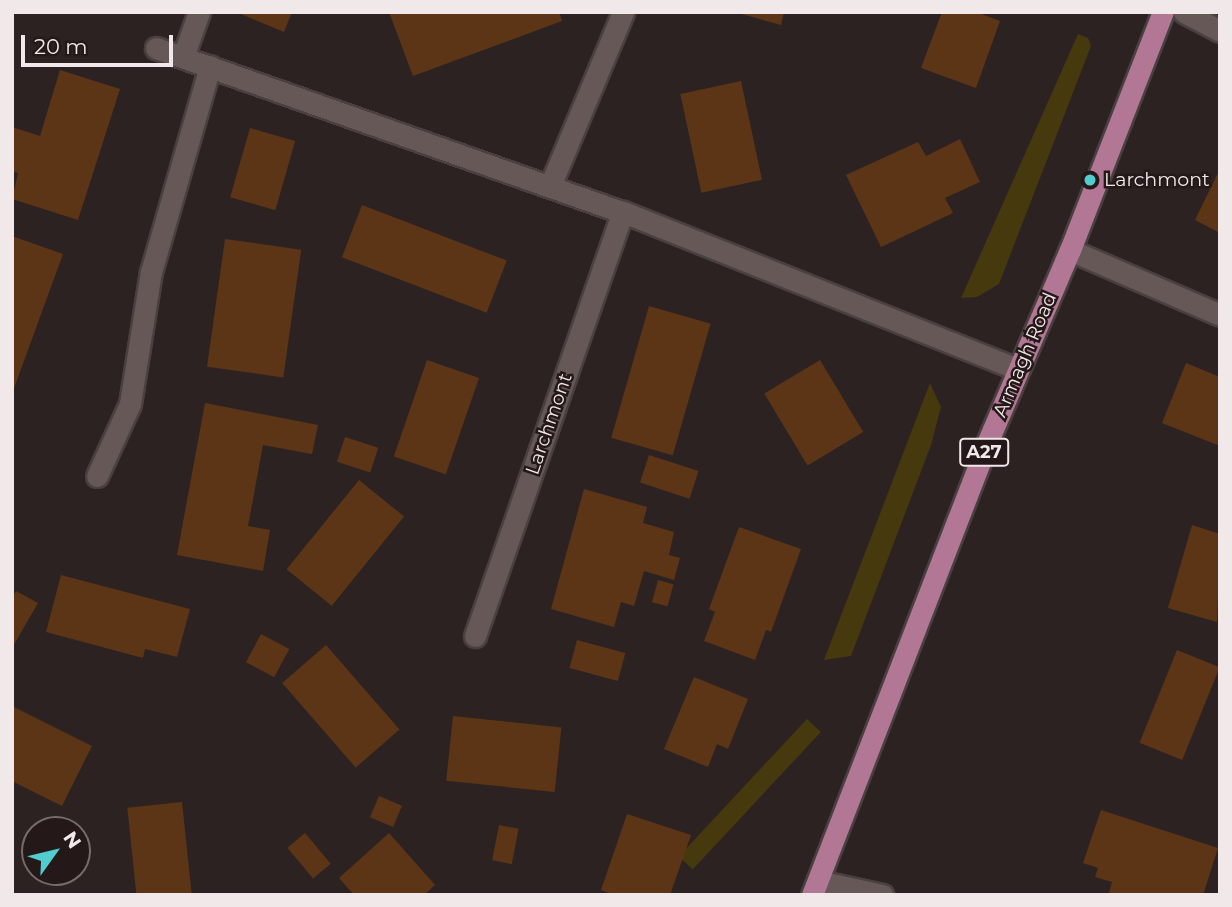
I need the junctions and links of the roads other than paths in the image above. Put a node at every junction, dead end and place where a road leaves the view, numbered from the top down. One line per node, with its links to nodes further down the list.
1 (199, 12): 7 (street)
2 (623, 12): 9 (street)
3 (1163, 12): 11 (main road, Armagh Road / A27)
4 (1184, 12): 5 (street)
5 (1220, 31)
6 (156, 48): 7 (street)
7 (183, 57): 8 (street)
8 (210, 66): 9 (street); 14 (street)
9 (550, 186): 10 (street)
10 (623, 212): 13 (street); 15 (street, Larchmont)
11 (1070, 250): 12 (street); 13 (main road, Armagh Road / A27)
12 (1220, 315)
13 (1017, 369): 16 (main road, Armagh Road / A27)
14 (97, 476)
15 (475, 636)
16 (815, 888): 17 (street)
17 (882, 895)

